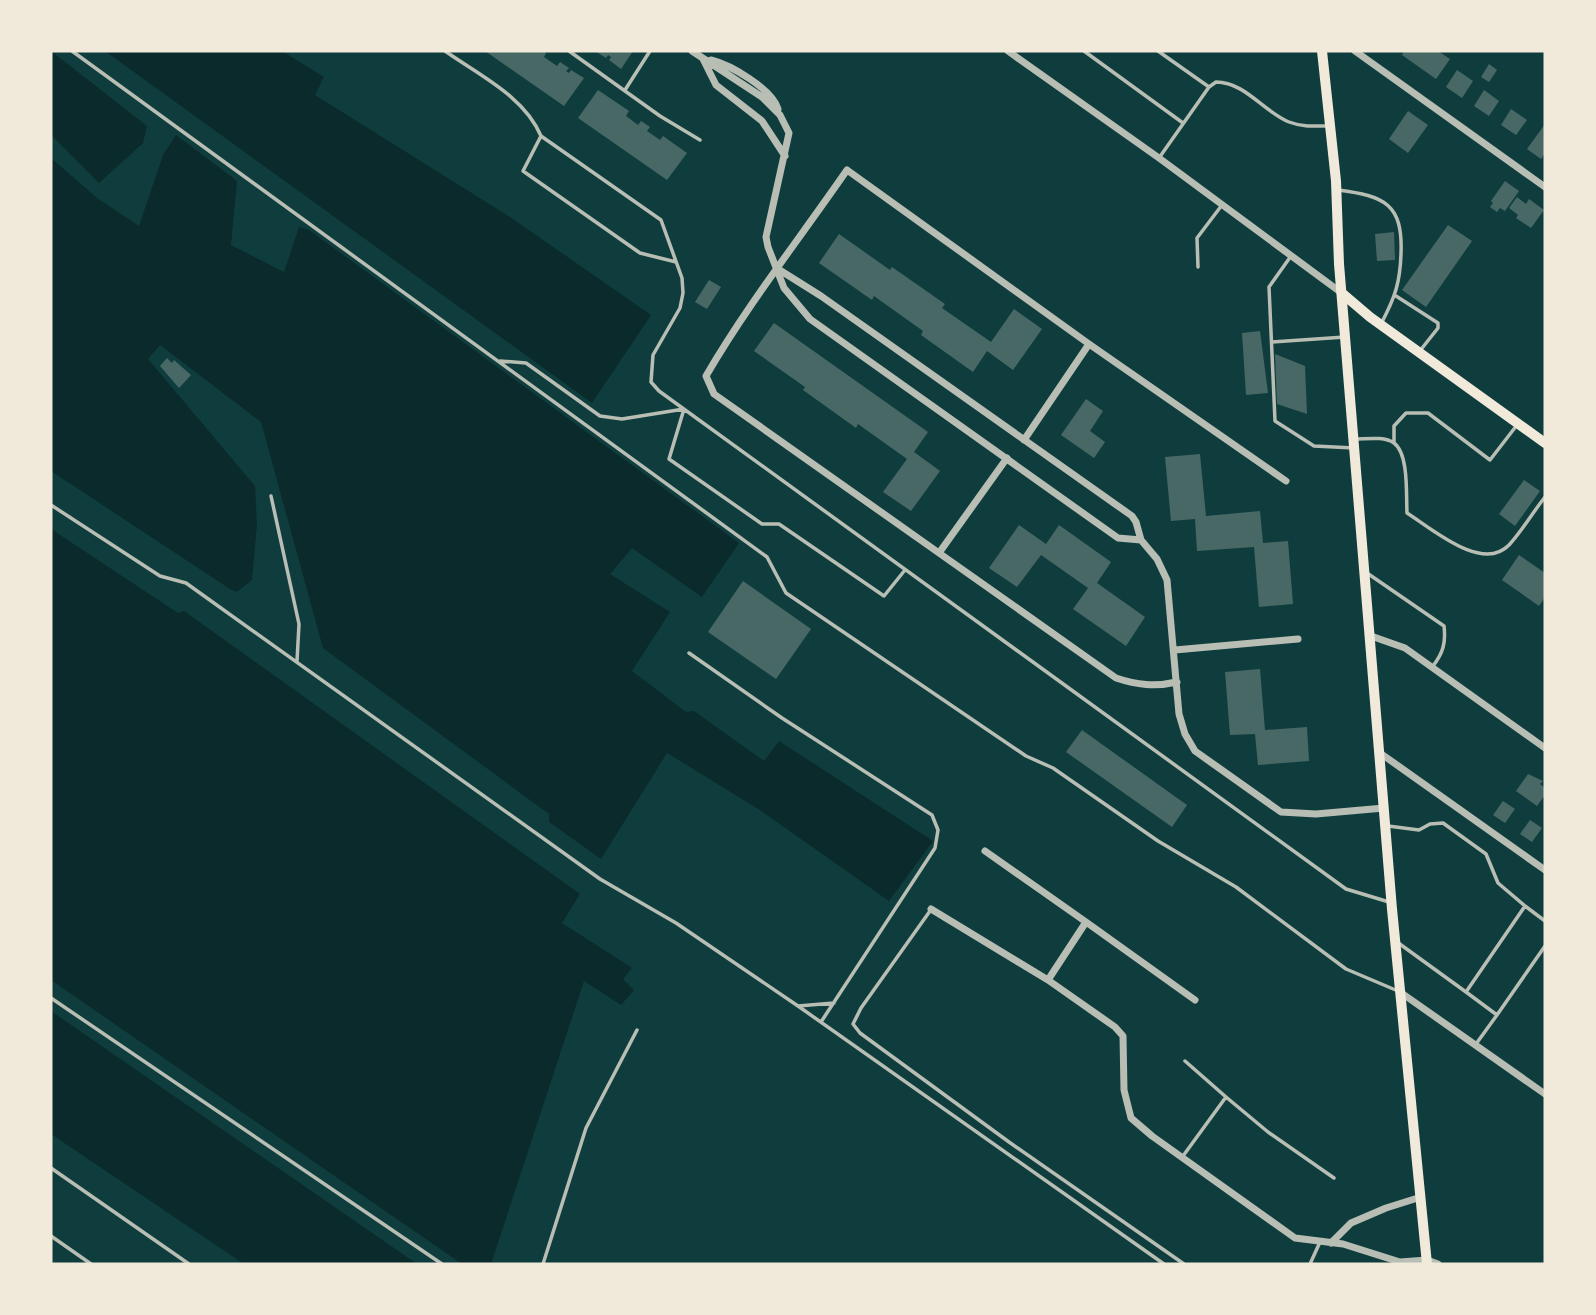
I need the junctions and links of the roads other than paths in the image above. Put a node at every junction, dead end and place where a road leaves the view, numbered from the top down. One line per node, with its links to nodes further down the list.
1 (72, 51): 37 (lane)
2 (445, 51): 19 (lane)
3 (569, 51): 14 (lane)
4 (650, 51): 14 (lane)
5 (692, 51): 11 (street)
6 (1009, 51): 22 (street)
7 (1084, 51): 17 (lane)
8 (1158, 51): 13 (lane)
9 (1322, 51): 18 (main road)
10 (1354, 51): 23 (street)
11 (703, 58): 12 (street); 15 (street); 16 (street)
12 (741, 82): 15 (street); 16 (street)
13 (1209, 88): 17 (lane); 18 (lane)
14 (625, 90): 20 (lane)
15 (731, 97): 21 (street)
16 (780, 115): 21 (street)
17 (1183, 123): 22 (lane)
18 (1330, 126): 24 (main road)
19 (541, 136): 27 (lane); 27 (lane)
20 (700, 140)
21 (785, 156): 29 (street)
22 (1159, 158): 25 (street)
23 (1545, 187)
24 (1336, 190): 30 (main road); 31 (lane)
25 (1222, 205): 26 (street); 28 (lane)
26 (1291, 255): 30 (street); 34 (lane)
27 (676, 261): 38 (lane)
28 (1198, 267)
29 (778, 269): 35 (street); 40 (street); 44 (street); 50 (street)
30 (1343, 294): 32 (main road); 33 (main road)
31 (1396, 296): 32 (lane); 36 (lane)
32 (1381, 325): 36 (main road)
33 (1347, 337): 34 (lane); 41 (main road)
34 (1271, 342): 41 (lane)
35 (1088, 344): 40 (street); 45 (street)
36 (1419, 352): 39 (main road)
37 (498, 361): 38 (lane); 74 (lane)
38 (684, 409): 51 (lane); 51 (lane)
39 (1518, 424): 42 (lane); 43 (main road)
40 (1024, 440): 49 (street)
41 (1355, 443): 42 (lane); 52 (main road)
42 (1394, 443): 47 (lane)
43 (1545, 443)
44 (1007, 458): 49 (street); 50 (street)
45 (1286, 481)
46 (271, 496): 57 (lane)
47 (1545, 497)
48 (51, 505): 57 (lane)
49 (1141, 540): 55 (street)
50 (939, 553): 59 (street)
51 (905, 569): 66 (lane)
52 (1366, 572): 53 (main road); 58 (lane)
53 (1371, 636): 58 (street); 61 (main road)
54 (1298, 639): 55 (street)
55 (1175, 650): 59 (street)
56 (689, 653): 78 (lane)
57 (297, 661): 79 (lane)
58 (1432, 667): 60 (street)
59 (1177, 682): 62 (street)
60 (1545, 748)
61 (1380, 753): 62 (main road); 65 (street)
62 (1384, 808): 63 (main road)
63 (1385, 825): 66 (main road); 67 (lane)
64 (985, 850): 70 (street)
65 (1545, 870)
66 (1391, 903): 71 (main road)
67 (1525, 906): 69 (lane); 75 (lane)
68 (931, 909): 73 (street); 100 (lane)
69 (1545, 921)
70 (1086, 922): 73 (street); 77 (street)
71 (1395, 941): 74 (main road); 75 (lane)
72 (1544, 949): 80 (lane)
73 (1048, 979): 87 (street)
74 (1400, 992): 83 (street); 90 (main road)
75 (1466, 992): 80 (lane)
76 (51, 998): 97 (lane)
77 (1195, 1000)
78 (834, 1003): 79 (lane); 81 (lane)
79 (798, 1006): 81 (lane)
80 (1497, 1015): 83 (lane)
81 (821, 1022): 99 (lane)
82 (637, 1030): 98 (lane)
83 (1476, 1045): 85 (street)
84 (1185, 1061): 86 (lane)
85 (1545, 1094)
86 (1226, 1097): 87 (lane); 89 (lane)
87 (1182, 1158): 92 (street)
88 (51, 1168): 96 (lane)
89 (1334, 1178)
90 (1421, 1197): 93 (street); 94 (main road)
91 (51, 1236): 95 (lane)
92 (1320, 1242): 93 (street); 101 (lane)
93 (1331, 1243): 94 (street)
94 (1431, 1263)
95 (92, 1264)
96 (189, 1264)
97 (442, 1264)
98 (543, 1264)
99 (1164, 1264)
100 (1184, 1264)
101 (1310, 1264)

